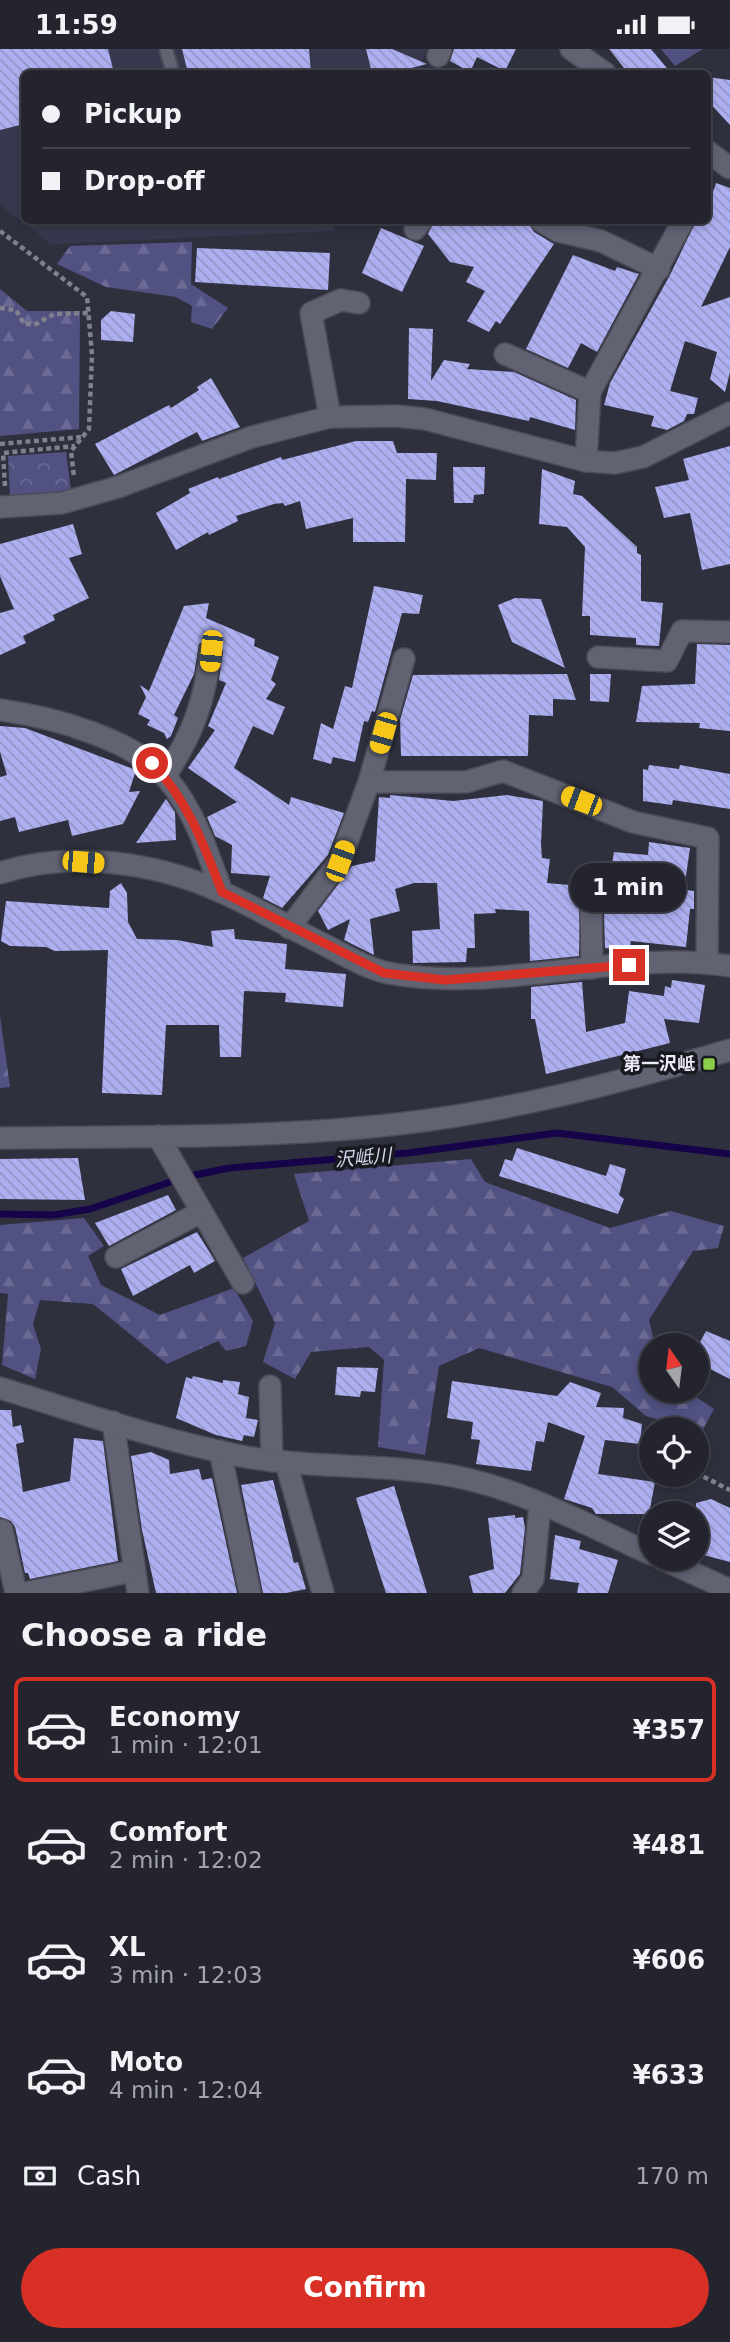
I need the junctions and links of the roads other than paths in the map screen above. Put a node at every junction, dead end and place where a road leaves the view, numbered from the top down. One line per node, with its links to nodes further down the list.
1 (166, 49): 3 (lane)
2 (571, 49): 4 (street)
3 (172, 70)
4 (601, 70)
5 (547, 224): 7 (street)
6 (682, 224): 7 (street)
7 (659, 269): 10 (street)
8 (359, 303): 12 (street)
9 (505, 354): 10 (street)
10 (590, 392): 13 (street)
11 (730, 413): 13 (street)
12 (330, 417): 13 (street); 14 (street)
13 (586, 461)
14 (0, 507)
15 (730, 632): 17 (street)
16 (211, 651): 20 (street)
17 (598, 657)
18 (404, 659): 21 (street)
19 (0, 710): 20 (street)
20 (164, 776): 24 (street)
21 (369, 782): 25 (street); 26 (street)
22 (0, 873): 24 (street)
23 (595, 879): 28 (street)
24 (222, 892): 25 (street)
25 (289, 928): 28 (street)
26 (707, 963): 27 (street); 28 (street)
27 (730, 966)
28 (592, 968)
29 (730, 1050): 30 (street)
30 (158, 1136): 31 (street); 32 (street)
31 (0, 1138)
32 (201, 1212): 33 (street); 34 (street)
33 (116, 1257)
34 (243, 1283)
35 (270, 1386): 39 (street)
36 (0, 1388): 37 (street)
37 (113, 1422): 38 (street); 43 (street)
38 (220, 1451): 39 (street); 49 (street)
39 (279, 1462): 40 (street); 50 (street)
40 (540, 1504): 42 (street); 51 (street)
41 (2, 1530): 46 (street)
42 (639, 1549)
43 (133, 1571): 47 (street); 48 (street)
44 (687, 1571): 45 (street)
45 (729, 1591)
46 (16, 1593)
47 (25, 1593)
48 (138, 1593)
49 (250, 1593)
50 (323, 1593)
51 (523, 1593)

